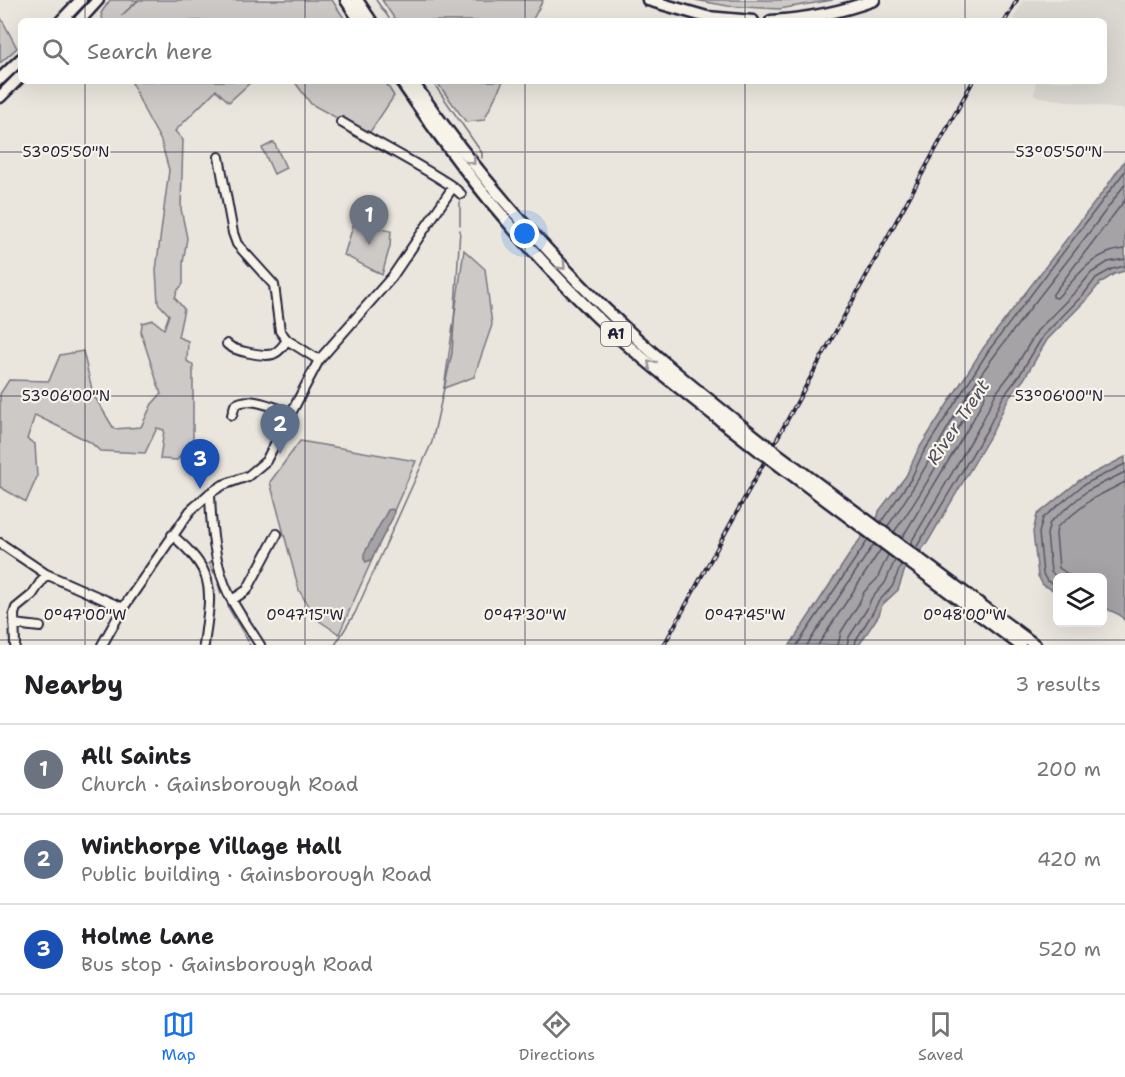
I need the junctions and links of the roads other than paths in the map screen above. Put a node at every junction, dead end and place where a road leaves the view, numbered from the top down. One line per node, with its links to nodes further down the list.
1 (81, 0): 7 (highway)
2 (98, 0): 8 (highway)
3 (346, 0): 9 (highway)
4 (357, 0): 10 (highway)
5 (648, 0): 11 (highway)
6 (874, 0): 12 (highway)
7 (64, 18)
8 (82, 18)
9 (358, 18)
10 (369, 18)
11 (718, 18)
12 (801, 18)
13 (18, 62): 14 (highway)
14 (0, 79)
15 (18, 79): 18 (highway)
16 (402, 84): 21 (highway, A1)
17 (414, 84): 21 (highway, A1, one-way to 21)
18 (0, 96)
19 (341, 122): 22 (street)
20 (219, 157): 24 (street)
21 (482, 182): 34 (highway, A1)
22 (453, 187): 23 (street); 26 (street)
23 (461, 194)
24 (287, 340): 25 (street); 26 (street)
25 (226, 344)
26 (319, 360): 27 (street)
27 (291, 413): 28 (street); 29 (street)
28 (232, 415)
29 (210, 493): 31 (street); 35 (street)
30 (277, 534): 35 (street)
31 (172, 535): 36 (street); 41 (street)
32 (0, 543): 33 (street)
33 (46, 574): 36 (street); 37 (street)
34 (952, 590): 43 (highway, A1); 44 (highway, A1)
35 (232, 600): 42 (street)
36 (123, 608): 40 (street)
37 (14, 624): 38 (street); 39 (street)
38 (40, 628)
39 (15, 645)
40 (102, 645)
41 (204, 645)
42 (260, 645)
43 (1020, 645)
44 (1034, 645)

